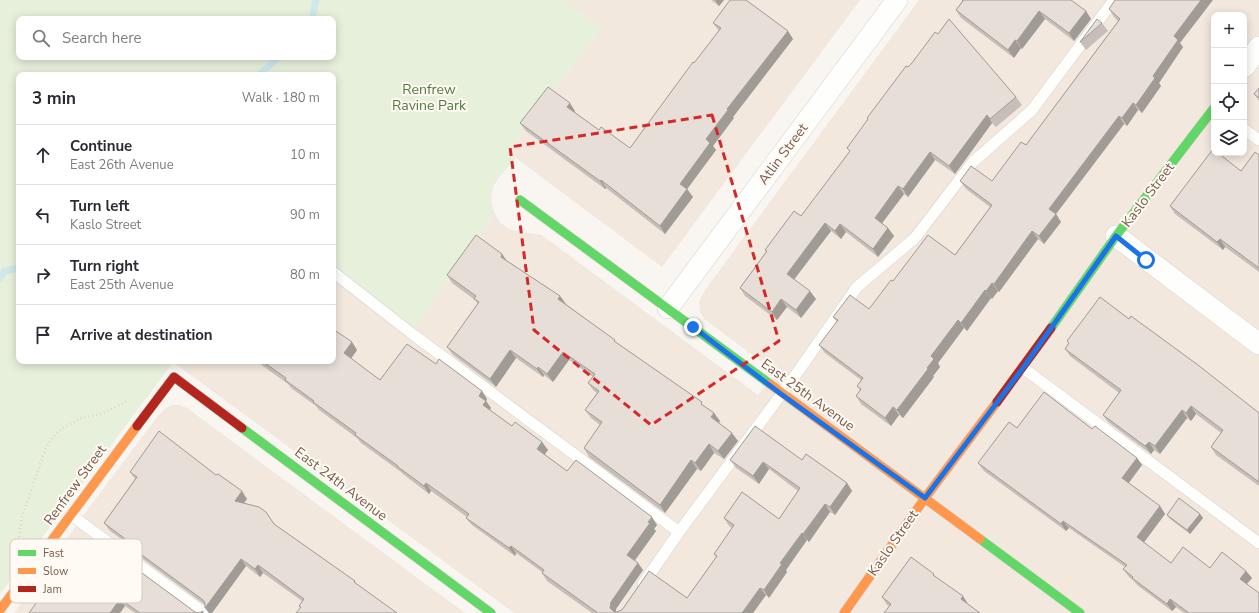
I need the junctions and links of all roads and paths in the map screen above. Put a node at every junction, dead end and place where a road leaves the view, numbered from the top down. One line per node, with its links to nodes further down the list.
1 (897, 0): 11 (street, Atlin Street)
2 (1114, 0): 15 (lane)
3 (1259, 47): 4 (street)
4 (1247, 63)
5 (1211, 112): 9 (street, Kaslo Street)
6 (1247, 131): 7 (lane)
7 (1259, 140)
8 (520, 200): 11 (street, East 25th Avenue)
9 (1116, 236): 12 (street); 13 (street, Kaslo Street)
10 (336, 274): 19 (lane)
11 (668, 308): 15 (street, East 25th Avenue)
12 (1259, 344)
13 (1023, 368): 17 (street, Kaslo Street); 23 (lane)
14 (174, 377): 16 (street, Renfrew Street); 29 (street, East 24th Avenue)
15 (781, 394): 17 (street, East 25th Avenue); 19 (lane)
16 (154, 402): 18 (street, Renfrew Street); 20 (path)
17 (925, 498): 30 (street, Kaslo Street); 31 (street, East 25th Avenue)
18 (71, 515): 21 (street, Renfrew Street); 22 (lane)
19 (679, 532): 25 (lane)
20 (19, 539)
21 (53, 539)
22 (104, 539)
23 (1259, 543)
24 (142, 567): 28 (lane)
25 (635, 594)
26 (10, 597): 27 (street, Renfrew Street)
27 (0, 610)
28 (204, 613)
29 (491, 613)
30 (844, 613)
31 (1080, 613)

